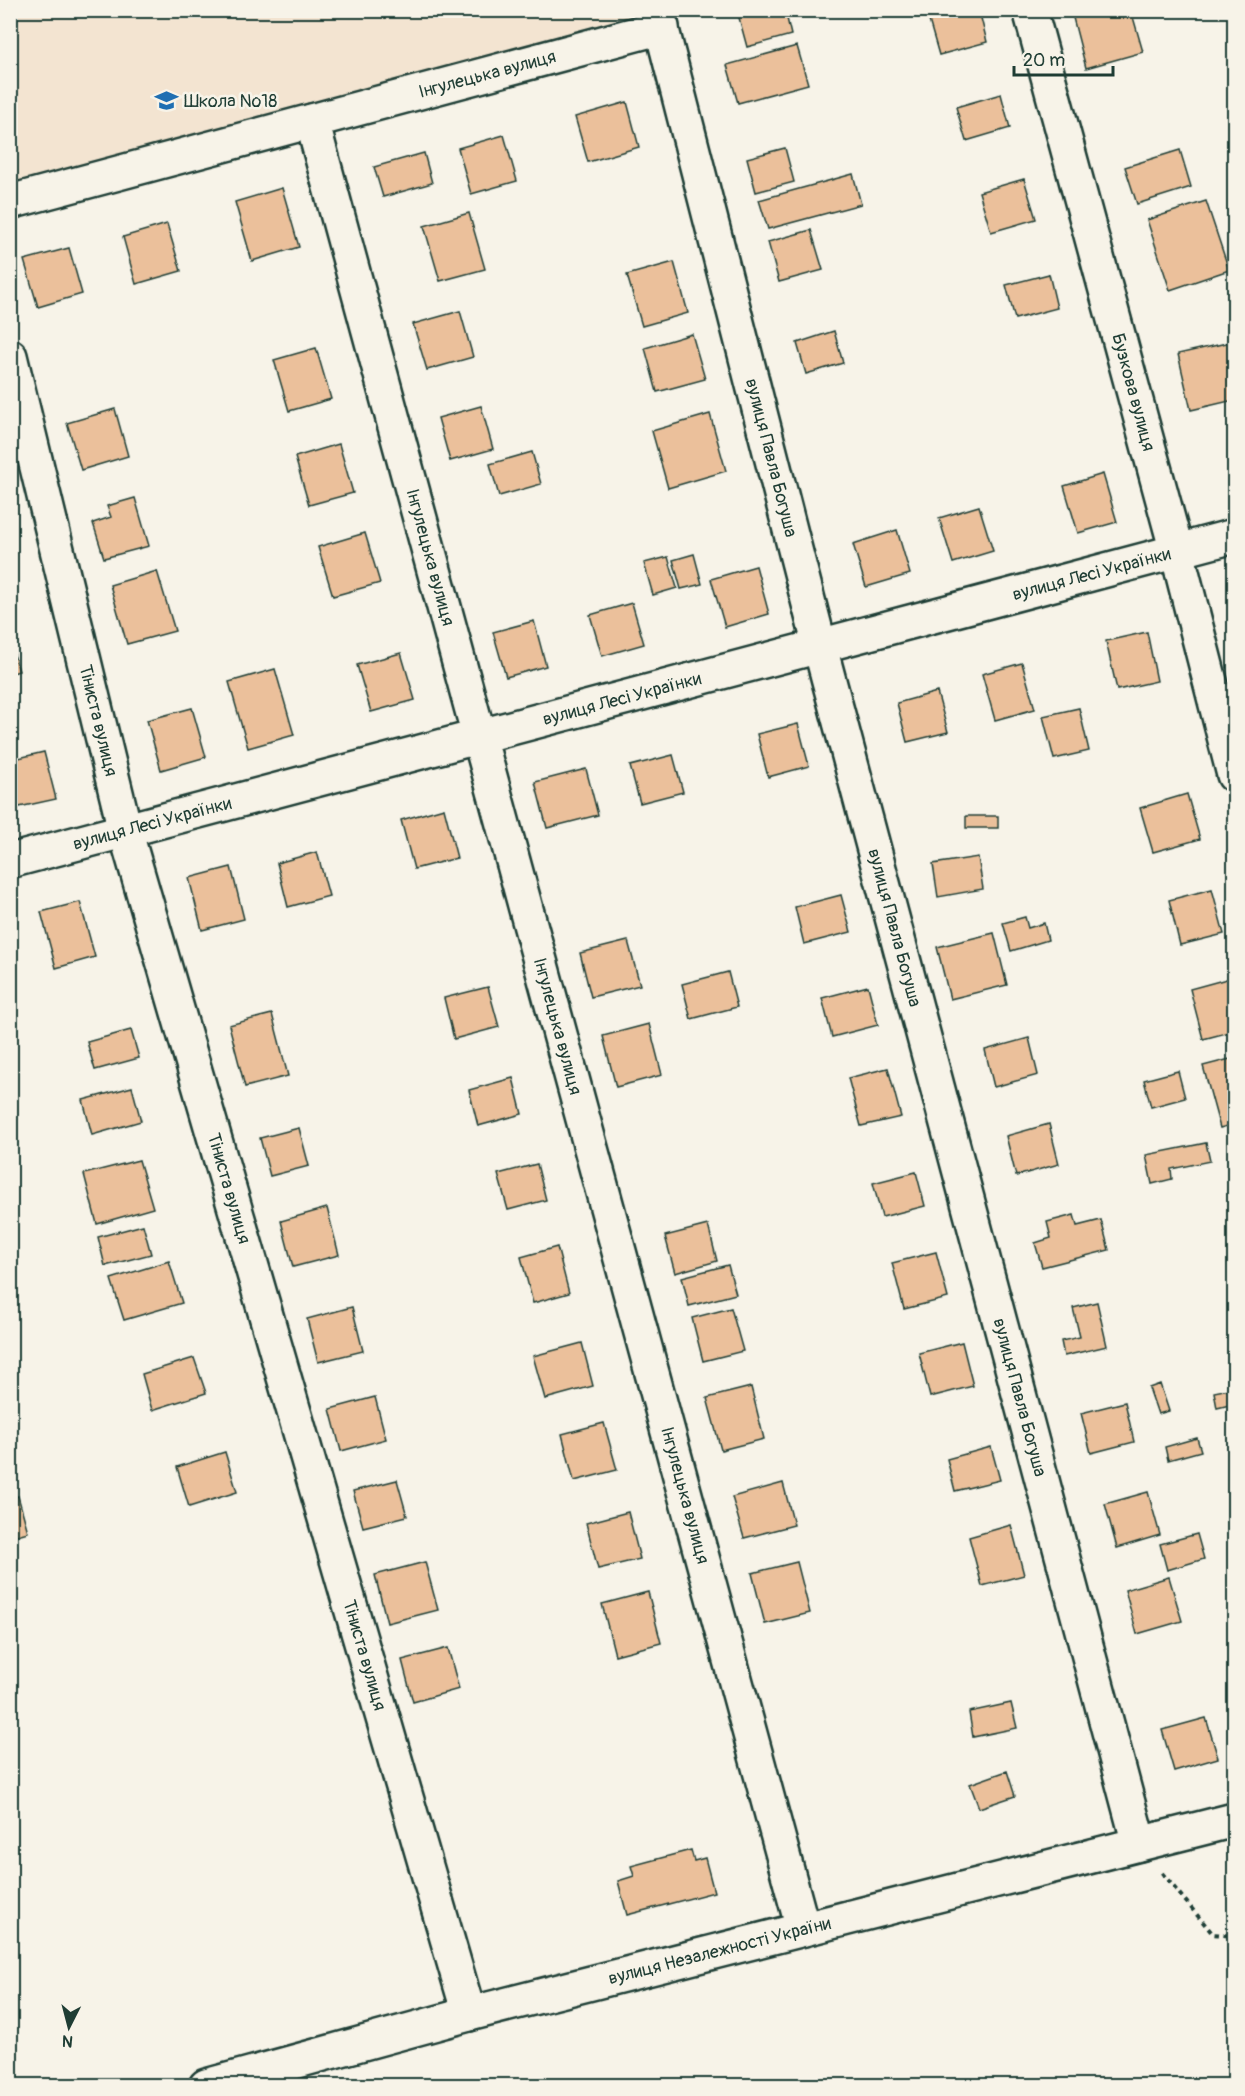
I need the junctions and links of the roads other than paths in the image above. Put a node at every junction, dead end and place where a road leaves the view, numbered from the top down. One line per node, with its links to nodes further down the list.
1 (1030, 10): 7 (street, Бузкова вулиця)
2 (659, 19): 3 (street, Інгулецька вулиця); 8 (street, вулиця Павла Богуша)
3 (312, 122): 4 (street, Інгулецька вулиця); 9 (street, Інгулецька вулиця)
4 (10, 202)
5 (10, 356): 11 (street, Тіниста вулиця)
6 (1234, 536): 7 (street, вулиця Лесі Українки)
7 (1177, 552): 8 (street, вулиця Лесі Українки); 10 (street, Бузкова вулиця)
8 (820, 646): 9 (street, вулиця Лесі Українки); 14 (street, вулиця Павла Богуша)
9 (479, 737): 11 (street, вулиця Лесі Українки); 15 (street, Інгулецька вулиця)
10 (1234, 774)
11 (125, 830): 12 (street, вулиця Лесі Українки); 16 (street, Тіниста вулиця)
12 (10, 861)
13 (1234, 1820): 14 (street, вулиця Незалежності України)
14 (1139, 1844): 15 (street, вулиця Незалежності України)
15 (803, 1929): 16 (street, вулиця Незалежності України)
16 (469, 2014): 17 (street, вулиця Незалежності України)
17 (206, 2085)

